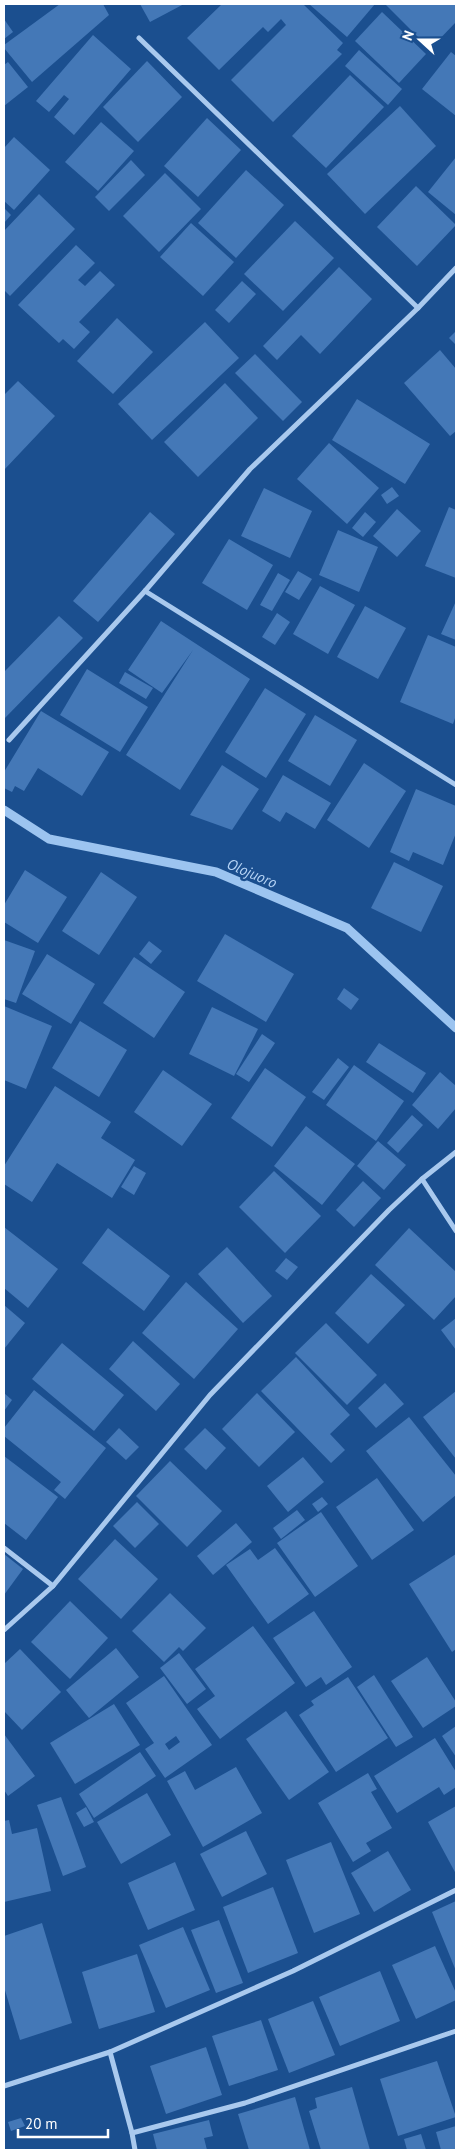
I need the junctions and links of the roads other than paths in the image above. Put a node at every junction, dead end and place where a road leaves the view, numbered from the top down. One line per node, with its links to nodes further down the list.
1 (139, 38): 3 (street)
2 (456, 268): 3 (street)
3 (418, 308): 4 (street)
4 (145, 591): 5 (street); 6 (street)
5 (9, 740)
6 (456, 785)
7 (456, 1152): 8 (street)
8 (422, 1179): 9 (street); 11 (street)
9 (456, 1231)
10 (4, 1548): 11 (street)
11 (54, 1586): 12 (street)
12 (4, 1630)
13 (456, 1890): 15 (street)
14 (456, 2031): 17 (street)
15 (110, 2052): 16 (street); 17 (street)
16 (4, 2086)
17 (132, 2133): 18 (street)
18 (135, 2150)

